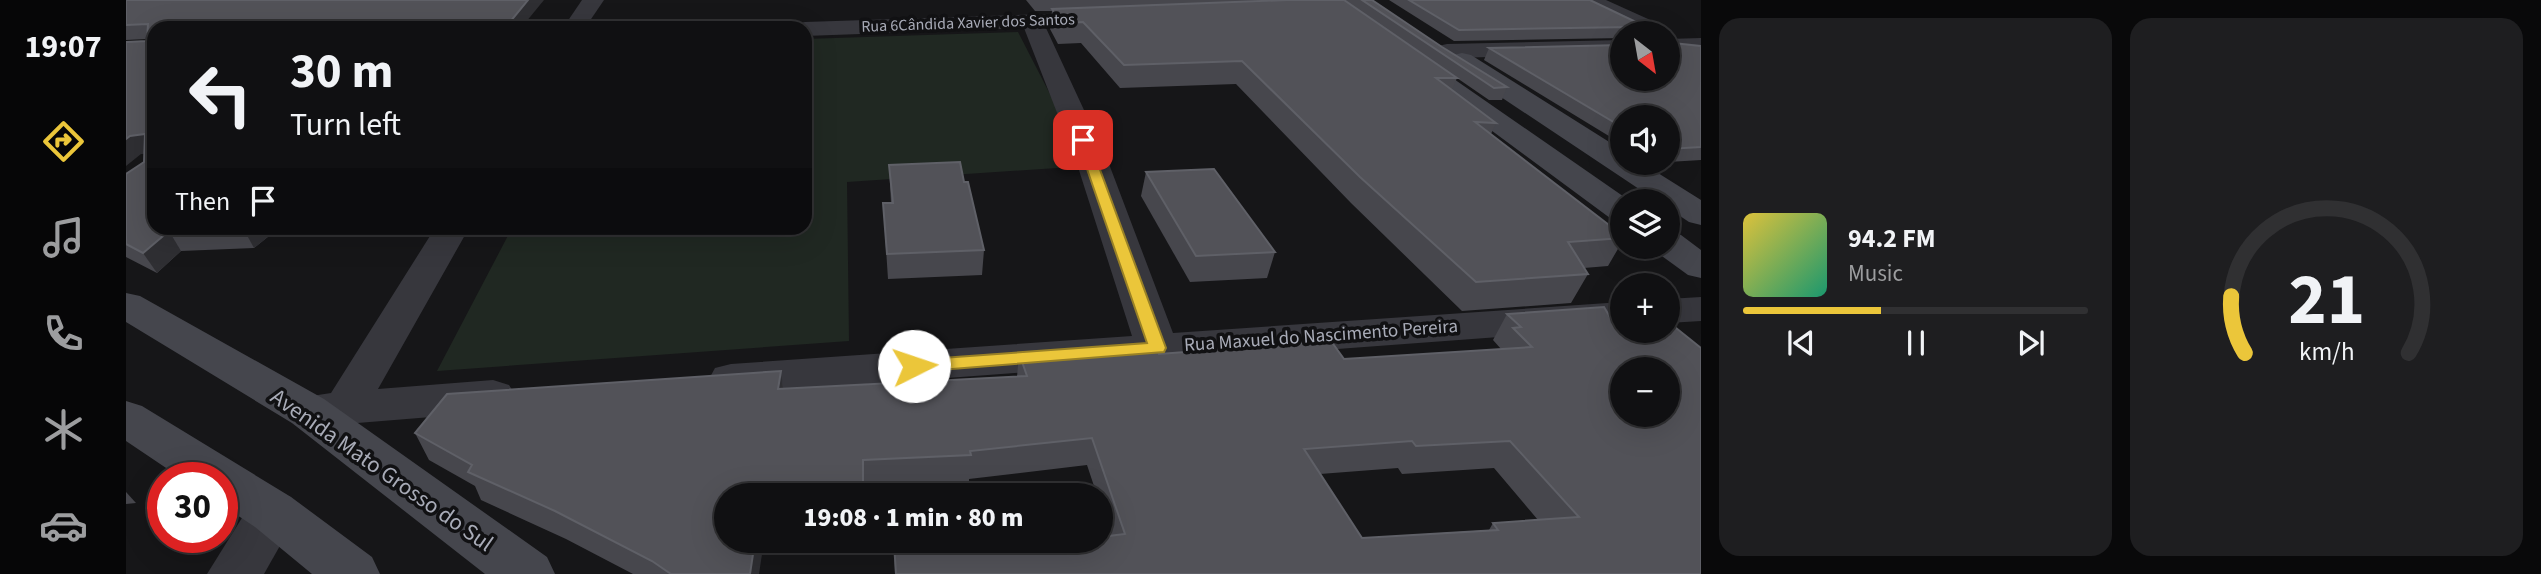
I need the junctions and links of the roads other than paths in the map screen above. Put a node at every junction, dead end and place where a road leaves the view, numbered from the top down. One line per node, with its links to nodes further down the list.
1 (593, 0): 5 (street)
2 (1589, 0): 7 (street)
3 (1327, 7): 10 (street)
4 (1126, 18): 6 (street, Rua 6Cândida Xavier dos Santos)
5 (579, 21)
6 (1032, 21): 8 (street, Rua 6Cândida Xavier dos Santos); 19 (street)
7 (1635, 21)
8 (812, 29)
9 (1610, 47): 11 (street)
10 (1610, 203)
11 (1701, 215)
12 (447, 235): 22 (street)
13 (1680, 252): 14 (street)
14 (1701, 267)
15 (126, 305): 22 (street, Avenida Mato Grosso do Sul)
16 (1701, 309): 17 (street)
17 (1680, 311)
18 (1610, 316): 19 (street, Rua Maxuel do Nascimento Pereira)
19 (1157, 348): 20 (street, Rua Maxuel do Nascimento Pereira)
20 (689, 382)
21 (538, 393): 22 (street)
22 (326, 409): 29 (street, Avenida Mato Grosso do Sul)
23 (126, 418): 24 (street)
24 (195, 462)
25 (238, 490): 26 (street)
26 (273, 512): 27 (street); 28 (street)
27 (235, 574)
28 (352, 574)
29 (527, 574)

